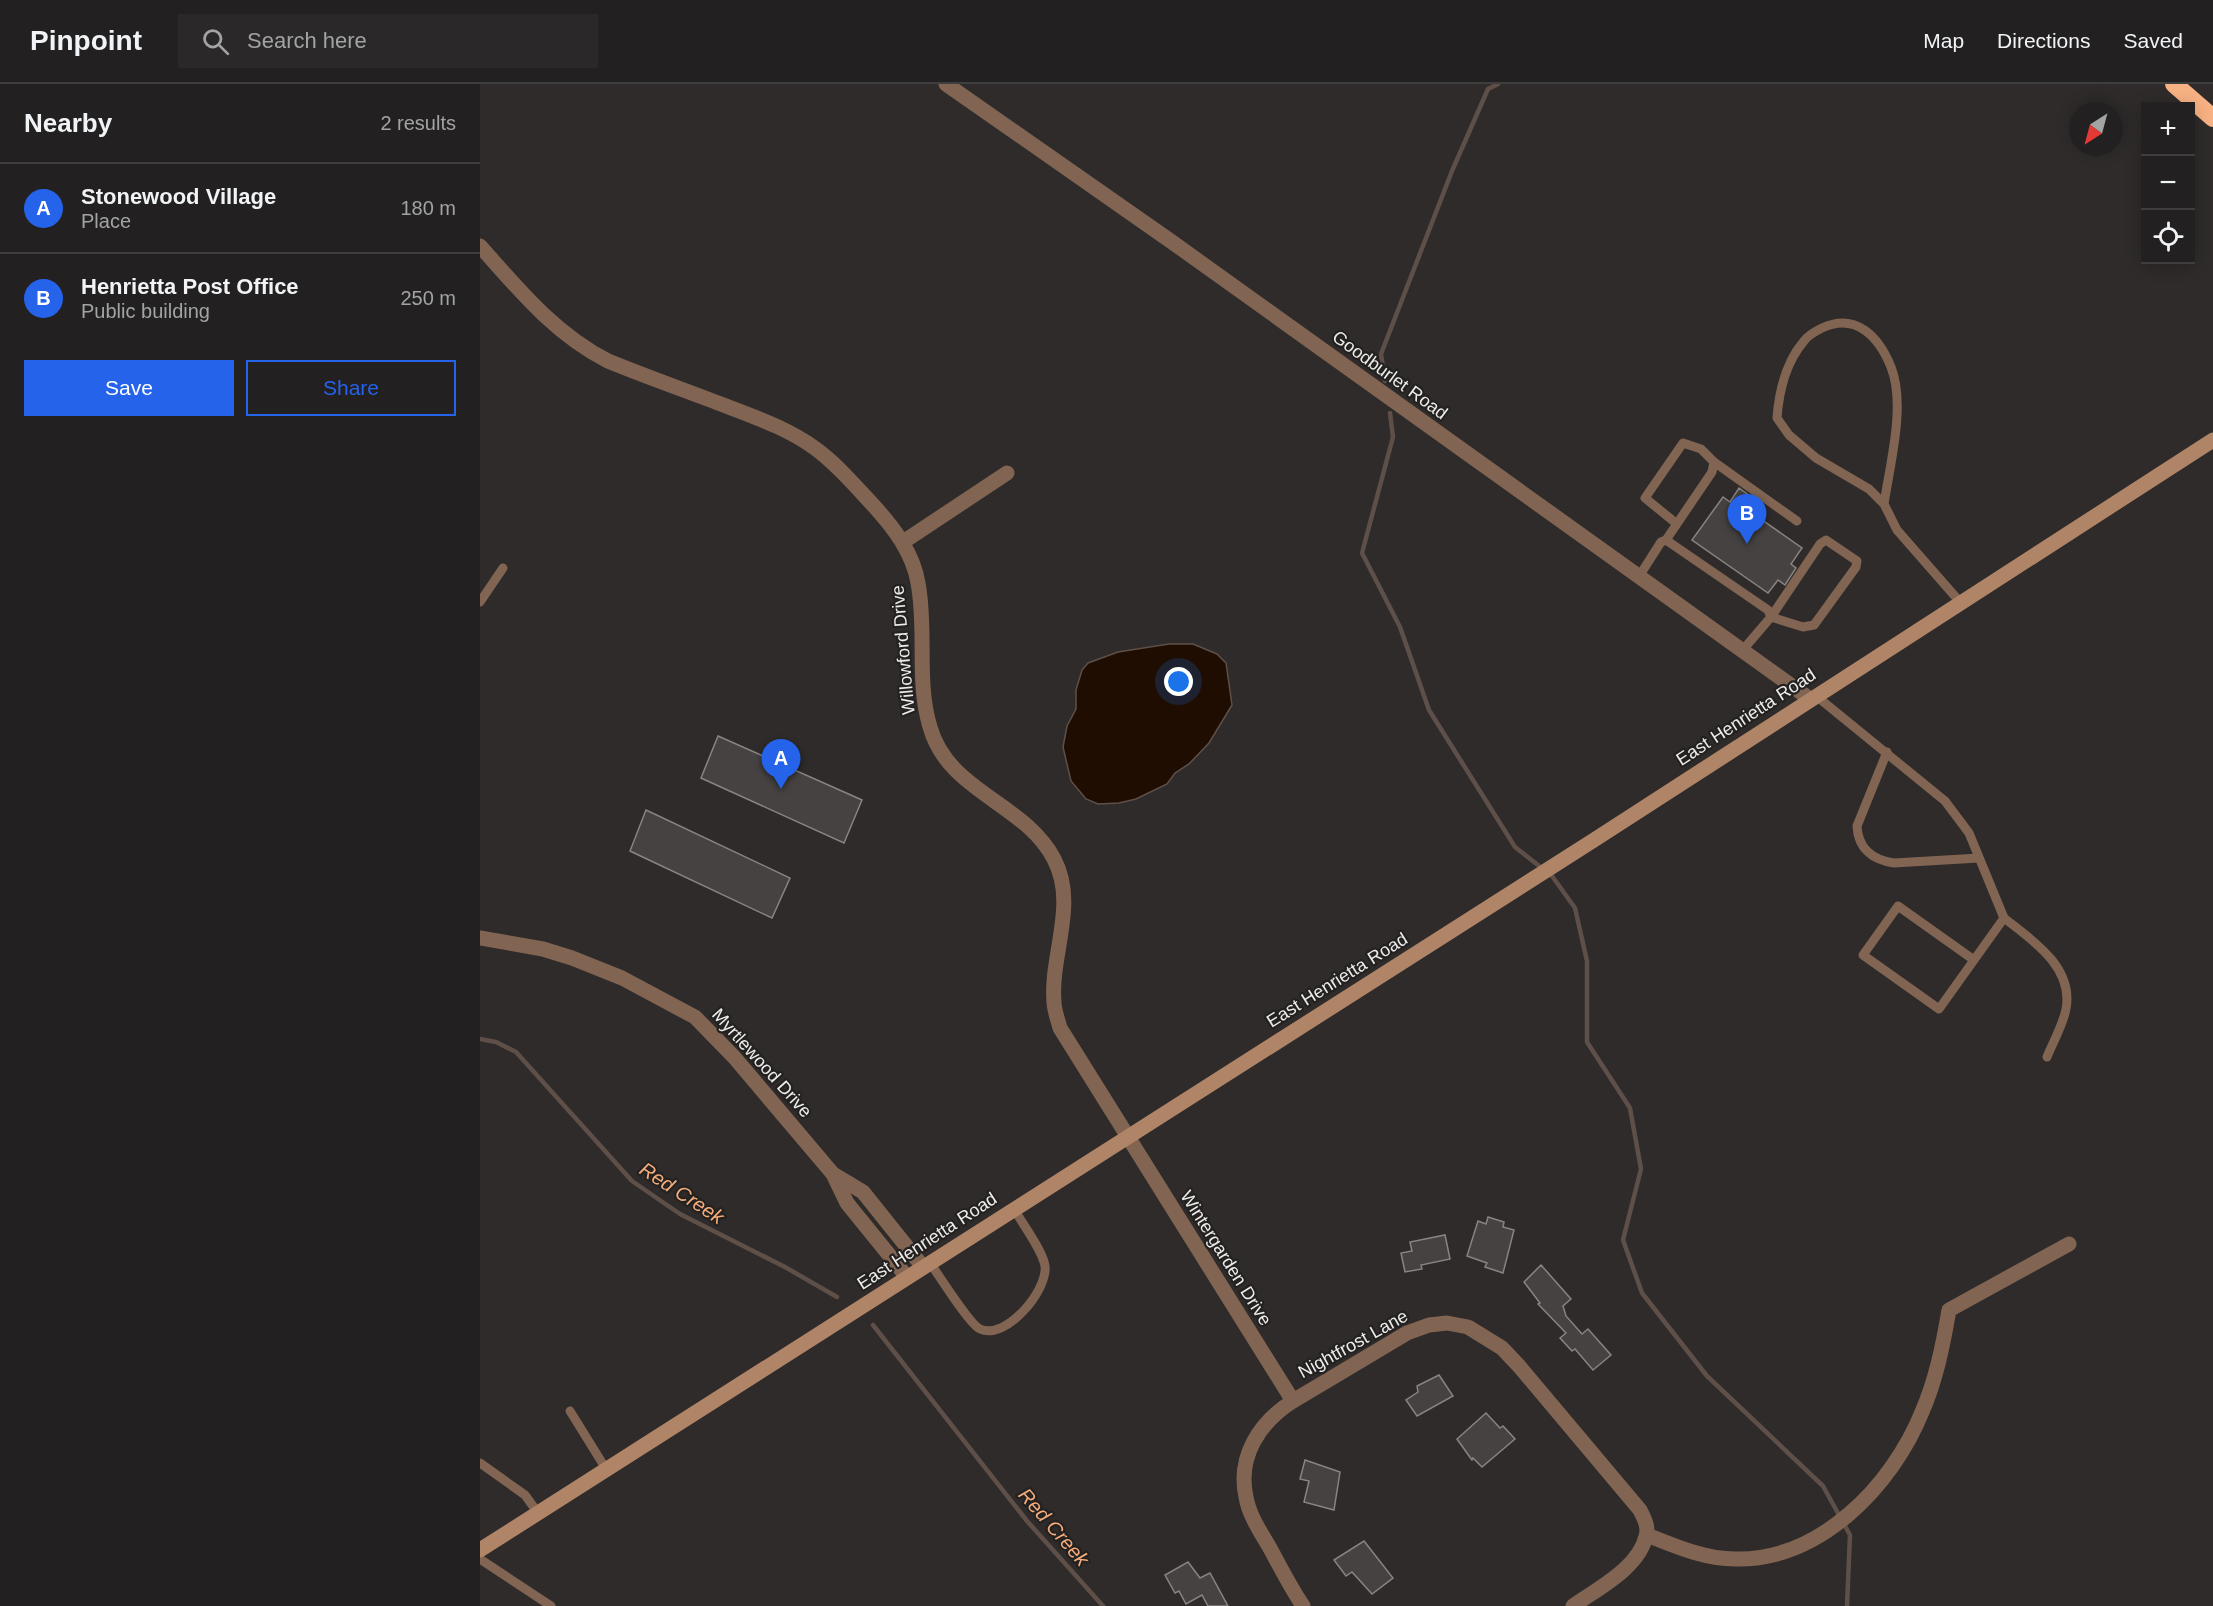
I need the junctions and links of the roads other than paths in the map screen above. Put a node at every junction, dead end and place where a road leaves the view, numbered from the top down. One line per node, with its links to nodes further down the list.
1 (946, 84): 14 (street, Goodburlet Road)
2 (2174, 84): 3 (highway)
3 (2213, 118)
4 (480, 246): 12 (street, Willowford Drive)
5 (2213, 440): 16 (main road, East Henrietta Road)
6 (1714, 462): 9 (lane); 10 (lane); 10 (lane)
7 (1007, 473): 12 (street)
8 (1884, 504): 8 (lane); 16 (lane)
9 (1797, 521)
10 (1677, 524): 11 (lane)
11 (1666, 540): 14 (lane); 17 (lane)
12 (903, 542): 26 (street, Willowford Drive)
13 (503, 568): 15 (lane)
14 (1638, 578): 18 (street, Goodburlet Road)
15 (480, 602)
16 (1960, 602): 19 (main road, East Henrietta Road)
17 (1771, 617): 17 (lane); 18 (lane)
18 (1741, 652): 19 (street, Goodburlet Road)
19 (1812, 697): 20 (lane); 26 (main road, East Henrietta Road)
20 (1887, 752): 21 (lane); 21 (lane)
21 (1979, 858): 22 (lane)
22 (2004, 918): 24 (lane); 25 (lane)
23 (480, 938): 27 (street, Myrtlewood Drive)
24 (1974, 960): 24 (lane)
25 (2047, 1057)
26 (1127, 1137): 28 (main road, East Henrietta Road); 32 (street, Wintergarden Drive)
27 (833, 1174): 30 (street, Myrtlewood Drive); 31 (street, Myrtlewood Drive)
28 (1014, 1209): 30 (main road, East Henrietta Road); 30 (lane)
29 (2069, 1244): 37 (street)
30 (927, 1265): 31 (main road, East Henrietta Road)
31 (908, 1277): 35 (main road, East Henrietta Road)
32 (1293, 1401): 37 (street, Nightfrost Lane); 41 (street, Nightfrost Lane)
33 (570, 1411): 35 (lane)
34 (480, 1463): 36 (lane)
35 (606, 1469): 36 (main road, East Henrietta Road)
36 (538, 1513): 38 (main road, East Henrietta Road)
37 (1647, 1535): 42 (street)
38 (480, 1550)
39 (480, 1559): 40 (lane)
40 (551, 1606)
41 (1303, 1606)
42 (1573, 1606)

